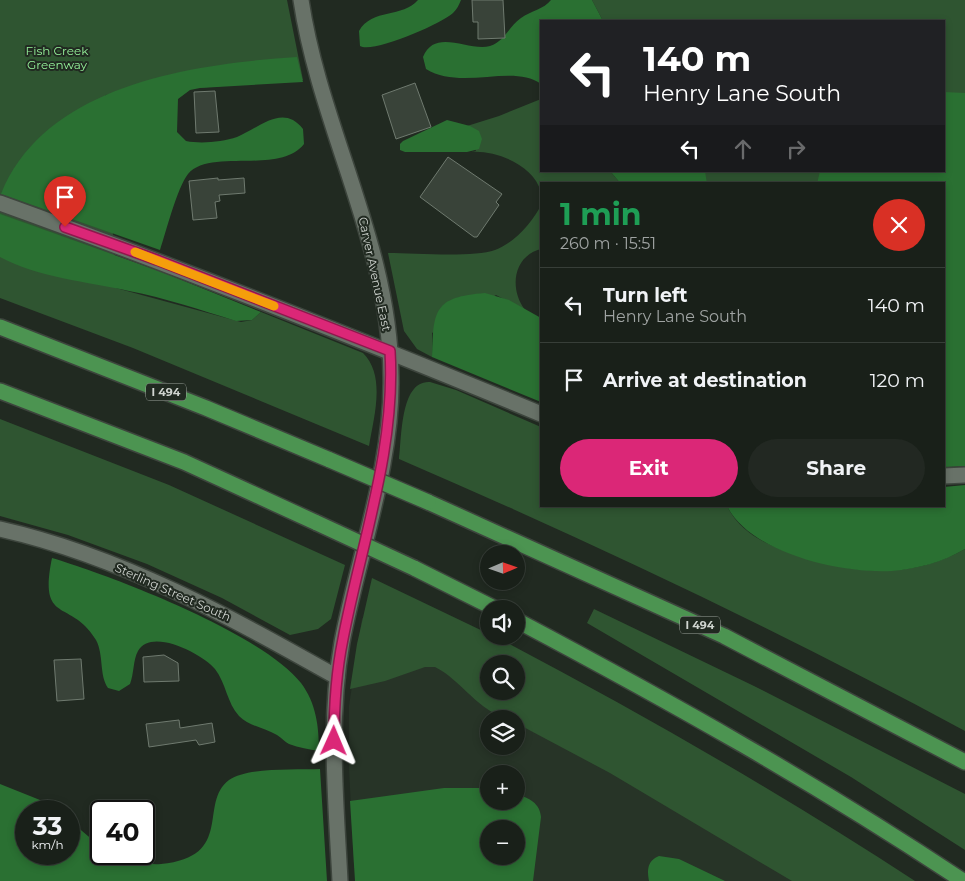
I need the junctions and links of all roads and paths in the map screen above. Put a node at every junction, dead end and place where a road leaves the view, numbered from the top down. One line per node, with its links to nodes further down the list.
1 (301, 0): 4 (street, Carver Avenue East)
2 (0, 203): 4 (street)
3 (0, 326): 13 (highway, I 494, bridge)
4 (390, 351): 6 (street); 12 (street, Carver Avenue East)
5 (0, 391): 10 (highway, bridge)
6 (540, 414)
7 (965, 475): 8 (street)
8 (945, 476)
9 (0, 530): 12 (street, Sterling Street South)
10 (480, 601)
11 (525, 625): 15 (highway)
12 (337, 677): 14 (street, Carver Avenue East)
13 (965, 762)
14 (340, 881)
15 (963, 881)

